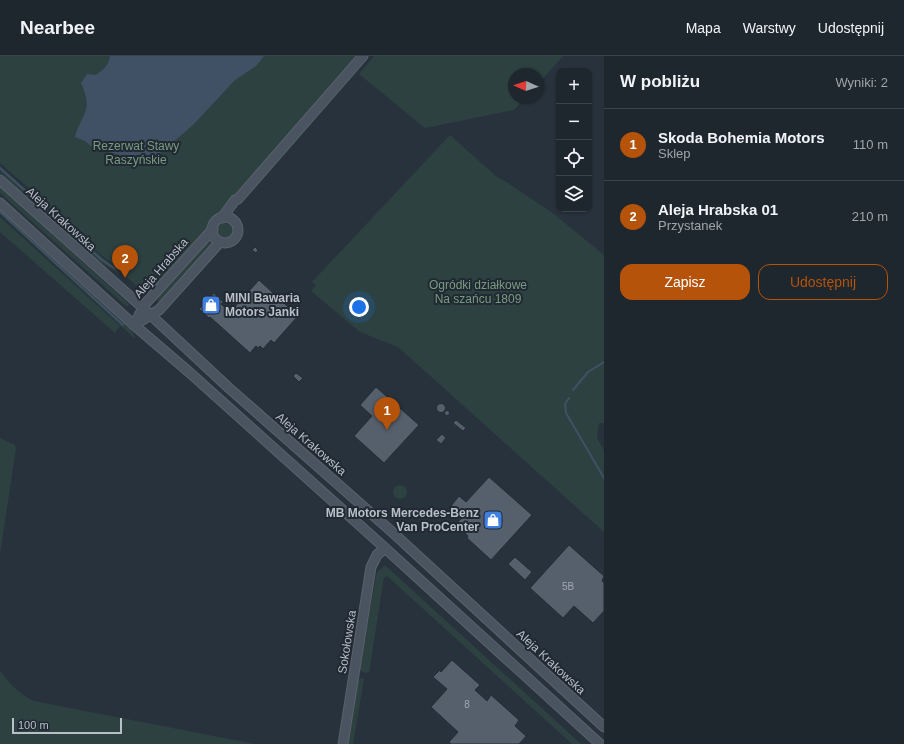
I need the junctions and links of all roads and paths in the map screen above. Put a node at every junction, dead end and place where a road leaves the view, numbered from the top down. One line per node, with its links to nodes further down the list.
1 (363, 56): 3 (main road)
2 (0, 180): 9 (main road, Aleja Krakowska)
3 (238, 199): 5 (main road); 6 (main road)
4 (0, 203): 11 (main road)
5 (222, 218): 6 (main road); 7 (main road)
6 (234, 222): 8 (main road)
7 (213, 229): 8 (main road); 9 (main road, Aleja Hrabska)
8 (220, 242): 10 (main road, Aleja Hrabska)
9 (142, 307): 10 (main road, Aleja Krakowska); 11 (main road, Aleja Hrabska)
10 (150, 315): 11 (main road, Aleja Hrabska); 12 (main road, Aleja Krakowska)
11 (134, 325): 13 (main road)
12 (166, 330): 13 (main road); 15 (main road, Aleja Krakowska)
13 (146, 335): 14 (main road)
14 (385, 548): 16 (main road, Sokołowska); 17 (main road)
15 (604, 727)
16 (343, 744)
17 (600, 744)

